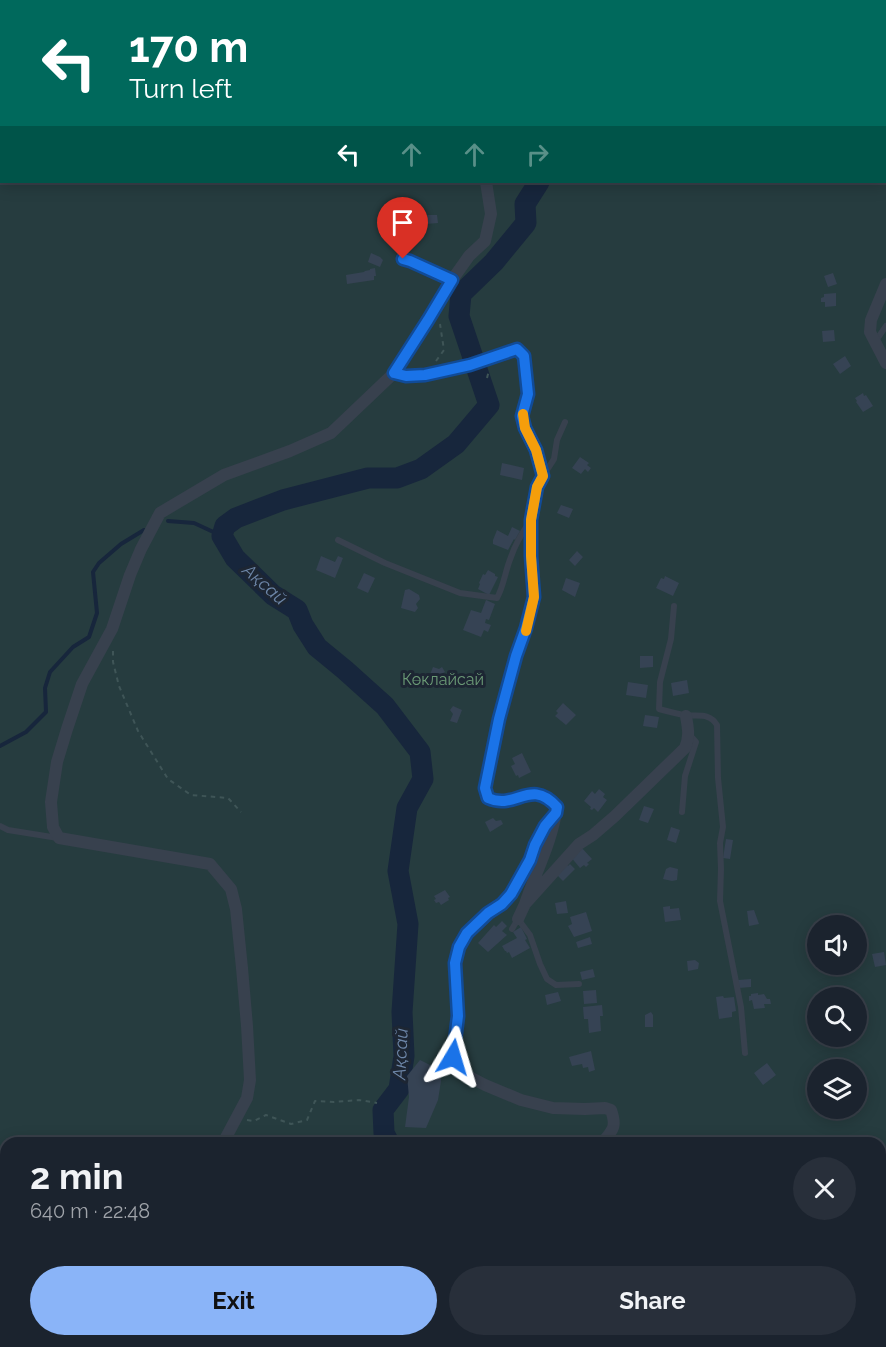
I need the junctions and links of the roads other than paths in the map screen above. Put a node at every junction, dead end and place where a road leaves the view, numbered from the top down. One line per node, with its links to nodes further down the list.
1 (486, 183): 3 (street)
2 (403, 259): 3 (lane)
3 (452, 280): 8 (street)
4 (886, 284): 6 (street)
5 (886, 326): 6 (lane)
6 (875, 342): 7 (street)
7 (886, 363)
8 (394, 373): 10 (street); 19 (street)
9 (565, 422): 10 (lane)
10 (543, 476): 11 (street)
11 (531, 520): 12 (lane); 17 (street)
12 (338, 540)
13 (674, 606): 14 (lane)
14 (686, 716): 15 (street); 23 (lane)
15 (689, 733): 16 (lane); 20 (street)
16 (682, 812)
17 (556, 813): 20 (street); 25 (street)
18 (0, 826): 19 (lane)
19 (59, 838): 24 (street)
20 (525, 904): 21 (street)
21 (515, 924): 22 (lane)
22 (579, 984)
23 (745, 1053)
24 (226, 1137)
25 (607, 1137)

